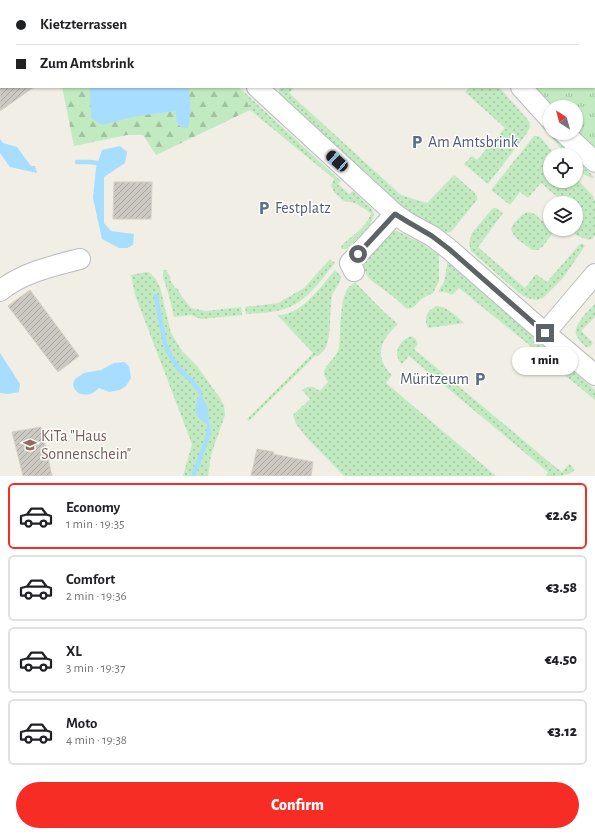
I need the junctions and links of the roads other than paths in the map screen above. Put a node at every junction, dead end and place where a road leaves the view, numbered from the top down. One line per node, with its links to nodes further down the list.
1 (258, 88): 6 (street)
2 (522, 88): 3 (street)
3 (543, 112)
4 (571, 140): 5 (street)
5 (595, 162)
6 (395, 214): 8 (street); 11 (street)
7 (80, 259): 10 (street)
8 (354, 271)
9 (595, 274): 11 (street)
10 (0, 291)
11 (545, 333): 12 (street)
12 (595, 375)

